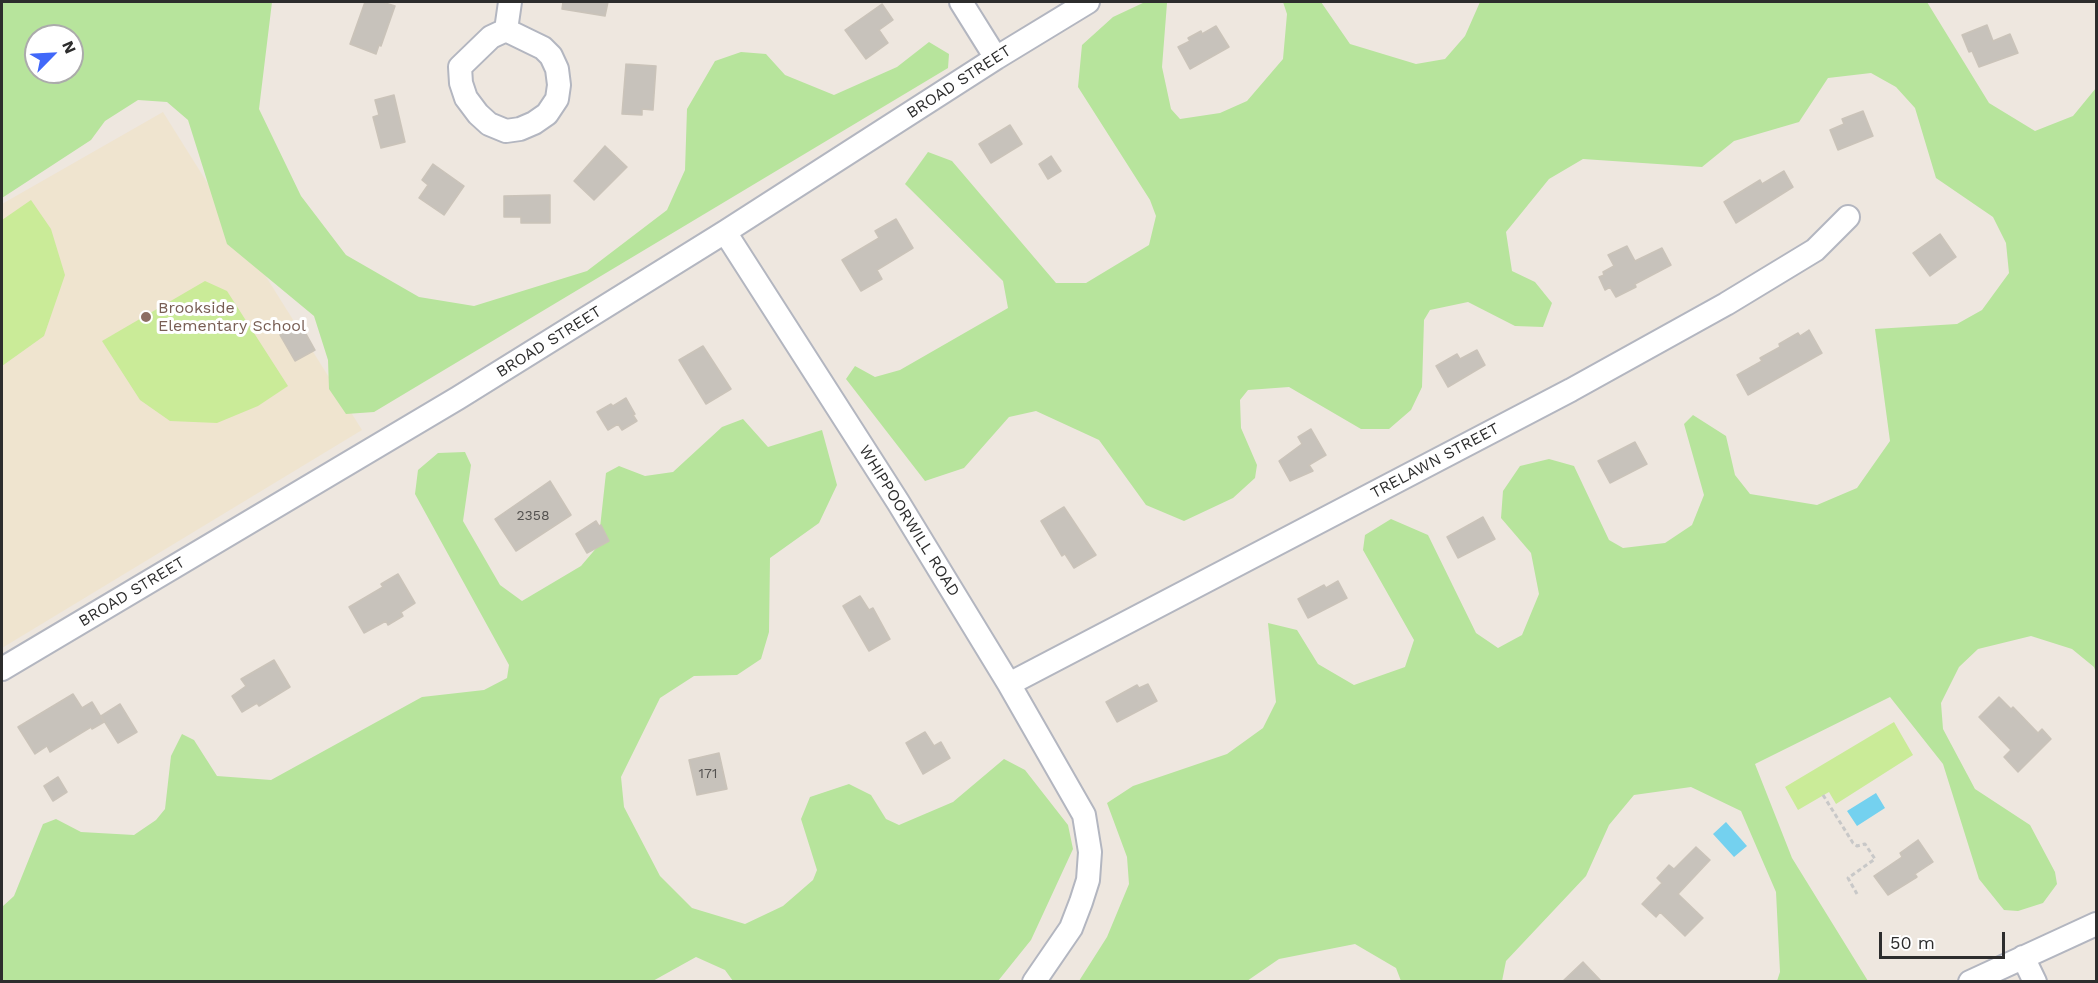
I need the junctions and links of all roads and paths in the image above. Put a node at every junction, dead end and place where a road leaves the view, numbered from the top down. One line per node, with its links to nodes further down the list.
1 (510, 2): 4 (street)
2 (961, 2): 5 (street)
3 (1088, 2): 5 (street, BROAD STREET)
4 (506, 30): 4 (street)
5 (996, 58): 7 (street, BROAD STREET)
6 (1848, 217): 9 (street, TRELAWN STREET)
7 (725, 232): 8 (street, BROAD STREET); 9 (street, WHIPPOORWILL ROAD)
8 (2, 669)
9 (1009, 684): 14 (street, WHIPPOORWILL ROAD)
10 (1824, 795): 11 (path)
11 (1857, 894)
12 (2097, 924): 13 (street)
13 (2023, 957): 15 (street); 16 (street)
14 (1034, 981)
15 (1970, 981)
16 (2035, 981)

